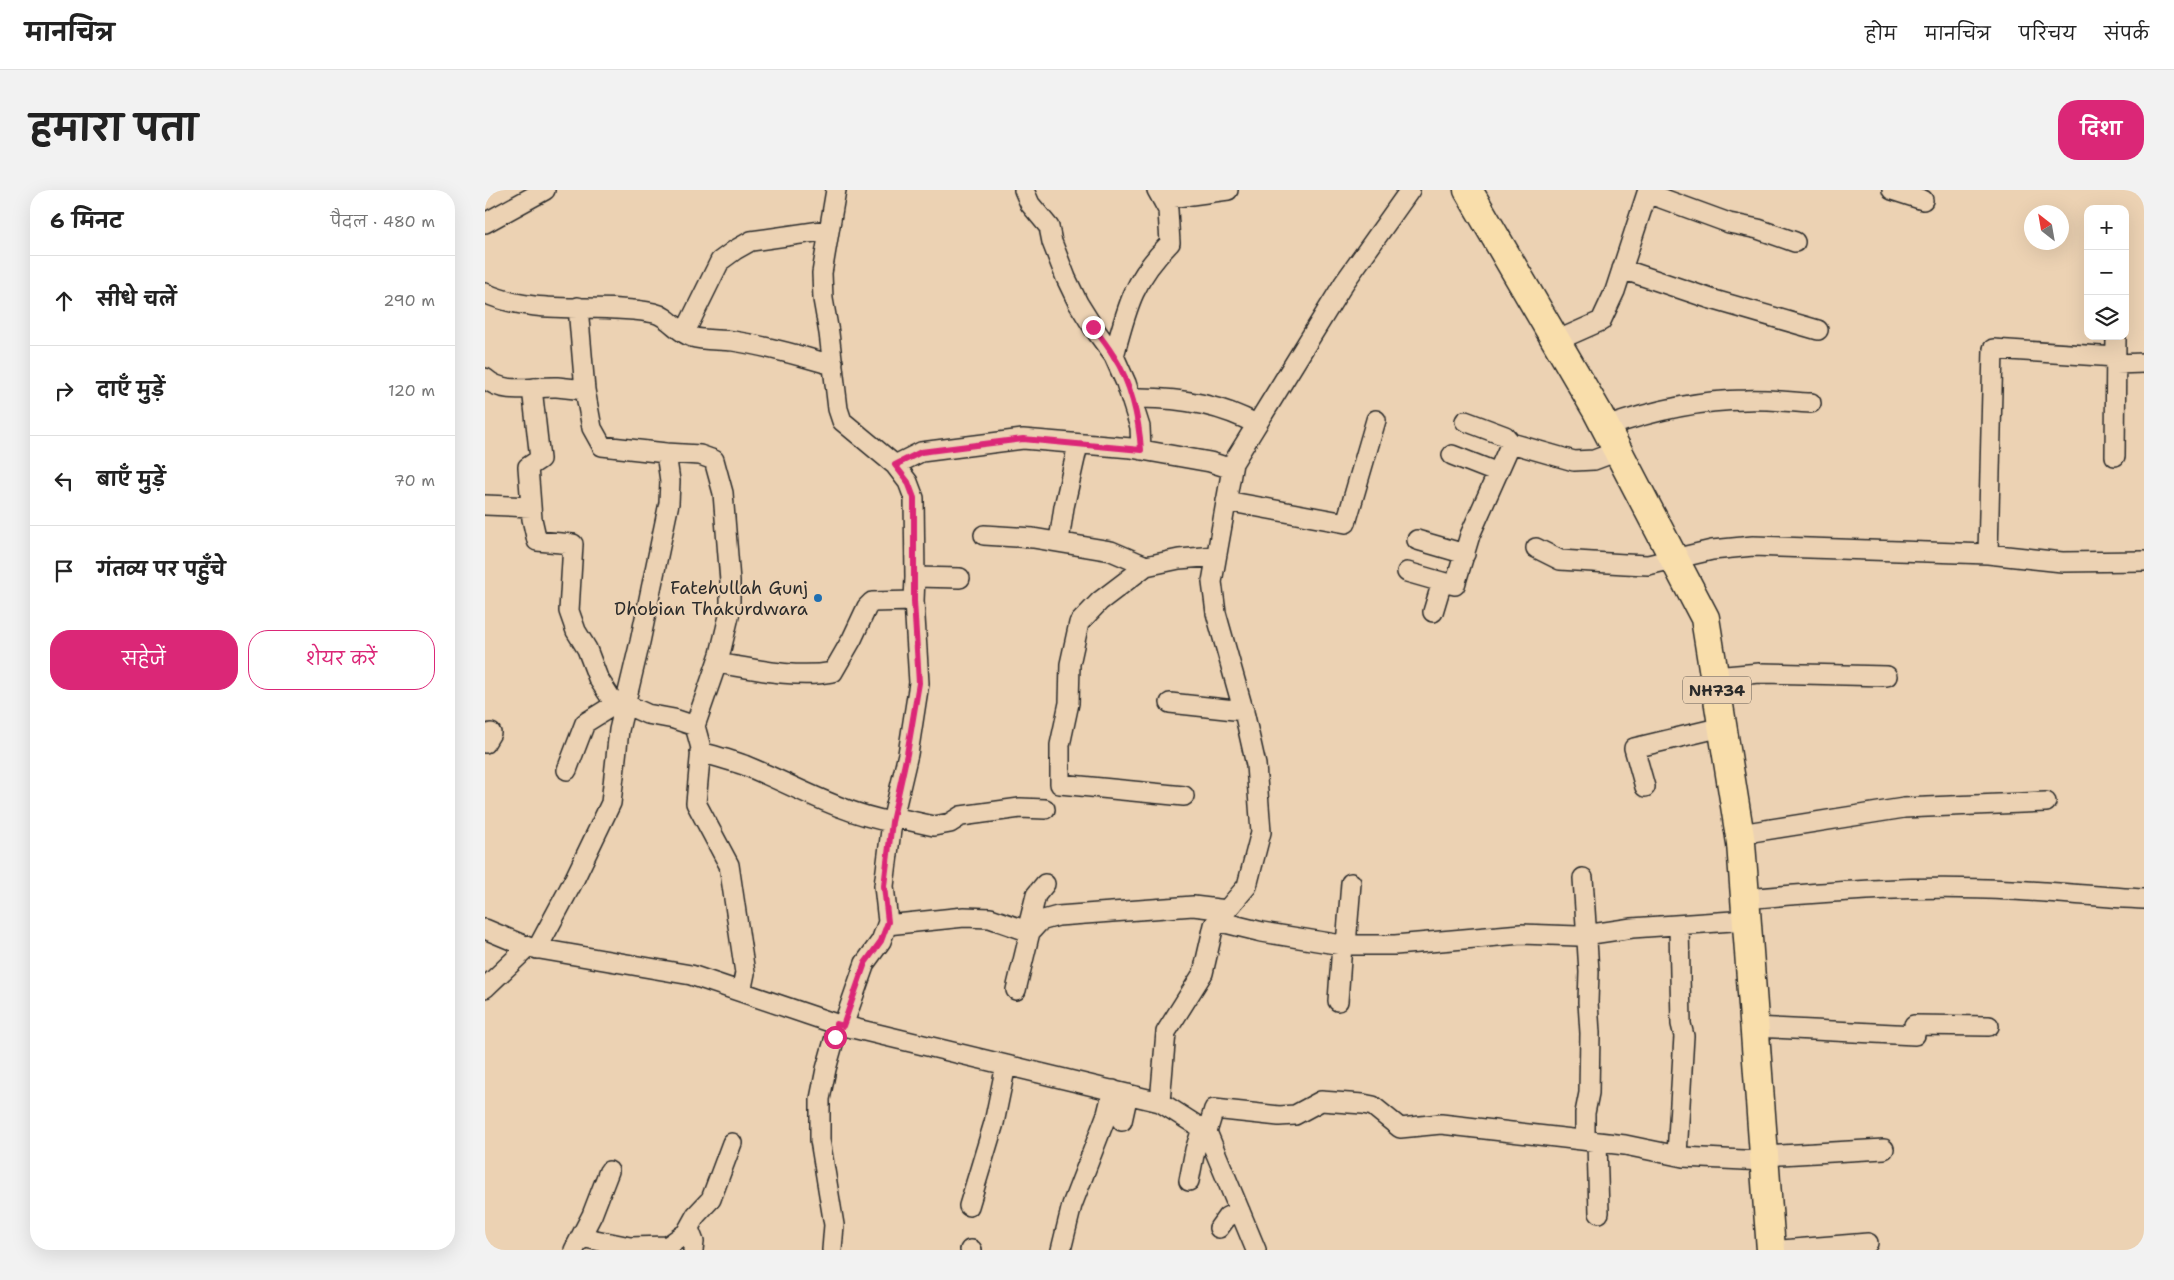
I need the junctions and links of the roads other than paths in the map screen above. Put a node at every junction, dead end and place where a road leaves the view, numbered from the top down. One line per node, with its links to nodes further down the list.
1 (545, 190): 11 (street)
2 (836, 190): 12 (street)
3 (1024, 190): 21 (street)
4 (1228, 190): 9 (street)
5 (1410, 190): 32 (street)
6 (1468, 190): 20 (highway, NH734)
7 (1892, 190): 10 (street)
8 (1647, 192): 13 (street); 14 (street)
9 (1159, 194): 21 (street)
10 (1923, 200)
11 (485, 223)
12 (829, 230): 18 (street); 23 (street)
13 (1795, 242)
14 (1622, 269): 17 (street); 20 (street)
15 (485, 293): 16 (street)
16 (578, 307): 18 (street); 27 (street)
17 (1818, 330)
18 (685, 332): 23 (street)
19 (2116, 340): 22 (street)
20 (1556, 341): 33 (highway, NH734)
21 (1114, 356): 28 (street)
22 (2116, 361): 24 (street); 40 (street); 52 (street)
23 (833, 362): 41 (street)
24 (2144, 362)
25 (485, 378): 26 (street)
26 (534, 388): 27 (street); 46 (street)
27 (585, 390): 38 (street)
28 (1131, 398): 32 (street); 36 (street)
29 (1811, 403): 33 (street)
30 (1376, 420): 44 (street)
31 (1465, 421): 34 (street)
32 (1256, 424): 42 (street)
33 (1606, 427): 37 (highway, NH734)
34 (1511, 444): 37 (street); 43 (street)
35 (1078, 445): 36 (street); 41 (street); 49 (street)
36 (1141, 450): 42 (street)
37 (1618, 451): 54 (highway, NH734)
38 (666, 453): 63 (street); 67 (street)
39 (1451, 455): 43 (street)
40 (2115, 456)
41 (895, 465): 58 (street)
42 (1231, 469): 44 (street)
43 (1499, 473): 51 (street)
44 (1226, 501): 53 (street)
45 (485, 505): 46 (street)
46 (531, 507): 67 (street)
47 (984, 535): 49 (street)
48 (1417, 540): 51 (street)
49 (1059, 541): 56 (street)
50 (1536, 548): 54 (street)
51 (1465, 554): 60 (street)
52 (1988, 554): 54 (street); 55 (street)
53 (1217, 556): 56 (street); 68 (street)
54 (1674, 559): 65 (highway, NH734)
55 (2144, 561)
56 (1146, 566): 74 (street)
57 (1407, 572): 60 (street)
58 (915, 577): 59 (street); 61 (street)
59 (961, 578)
60 (1442, 582): 62 (street)
61 (914, 601): 63 (street); 77 (street)
62 (1433, 612)
63 (717, 663): 69 (street)
64 (1887, 676): 65 (street)
65 (1715, 677): 70 (highway, NH734)
66 (1170, 704): 68 (street)
67 (621, 705): 69 (street); 72 (street); 91 (street)
68 (1244, 712): 84 (street)
69 (695, 726): 71 (street)
70 (1723, 727): 73 (street); 78 (highway, NH734)
71 (700, 752): 77 (street); 94 (street)
72 (567, 770)
73 (1645, 787)
74 (1183, 796)
75 (2046, 802): 78 (street)
76 (1045, 809): 77 (street)
77 (893, 820): 85 (street)
78 (1740, 834): 83 (highway, NH734)
79 (1583, 878): 89 (street)
80 (1045, 884): 88 (street)
81 (1351, 884): 90 (street)
82 (2144, 899): 83 (street)
83 (1746, 910): 86 (street); 98 (highway, NH734)
84 (1222, 916): 88 (street); 90 (street); 101 (street)
85 (887, 926): 88 (street); 96 (street)
86 (1679, 926): 89 (street); 107 (street)
87 (485, 929): 91 (street)
88 (1029, 931): 93 (street)
89 (1587, 935): 90 (street); 104 (street)
90 (1344, 945): 95 (street)
91 (533, 948): 92 (street); 94 (street)
92 (485, 988)
93 (1016, 990)
94 (741, 992): 96 (street)
95 (1339, 1001)
96 (839, 1025): 99 (street); 119 (street)
97 (1989, 1026): 98 (street)
98 (1755, 1027): 108 (highway, NH734)
99 (1006, 1064): 100 (street); 111 (street)
100 (1120, 1092): 101 (street); 102 (street); 120 (street)
101 (1160, 1102): 103 (street)
102 (1122, 1121)
103 (1204, 1131): 104 (street); 110 (street); 112 (street)
104 (1591, 1141): 107 (street); 113 (street)
105 (732, 1143): 115 (street)
106 (1884, 1149): 108 (street)
107 (1677, 1155): 108 (street)
108 (1764, 1158): 122 (highway, NH734)
109 (609, 1171): 117 (street)
110 (1189, 1181)
111 (969, 1206)
112 (1240, 1211): 114 (street); 121 (street)
113 (1599, 1213)
114 (1219, 1228)
115 (689, 1229): 117 (street); 118 (street)
116 (1867, 1242): 123 (street)
117 (577, 1243)
118 (693, 1250)
119 (832, 1250)
120 (1061, 1250)
121 (1256, 1250)
122 (1771, 1250)
123 (1782, 1250)

